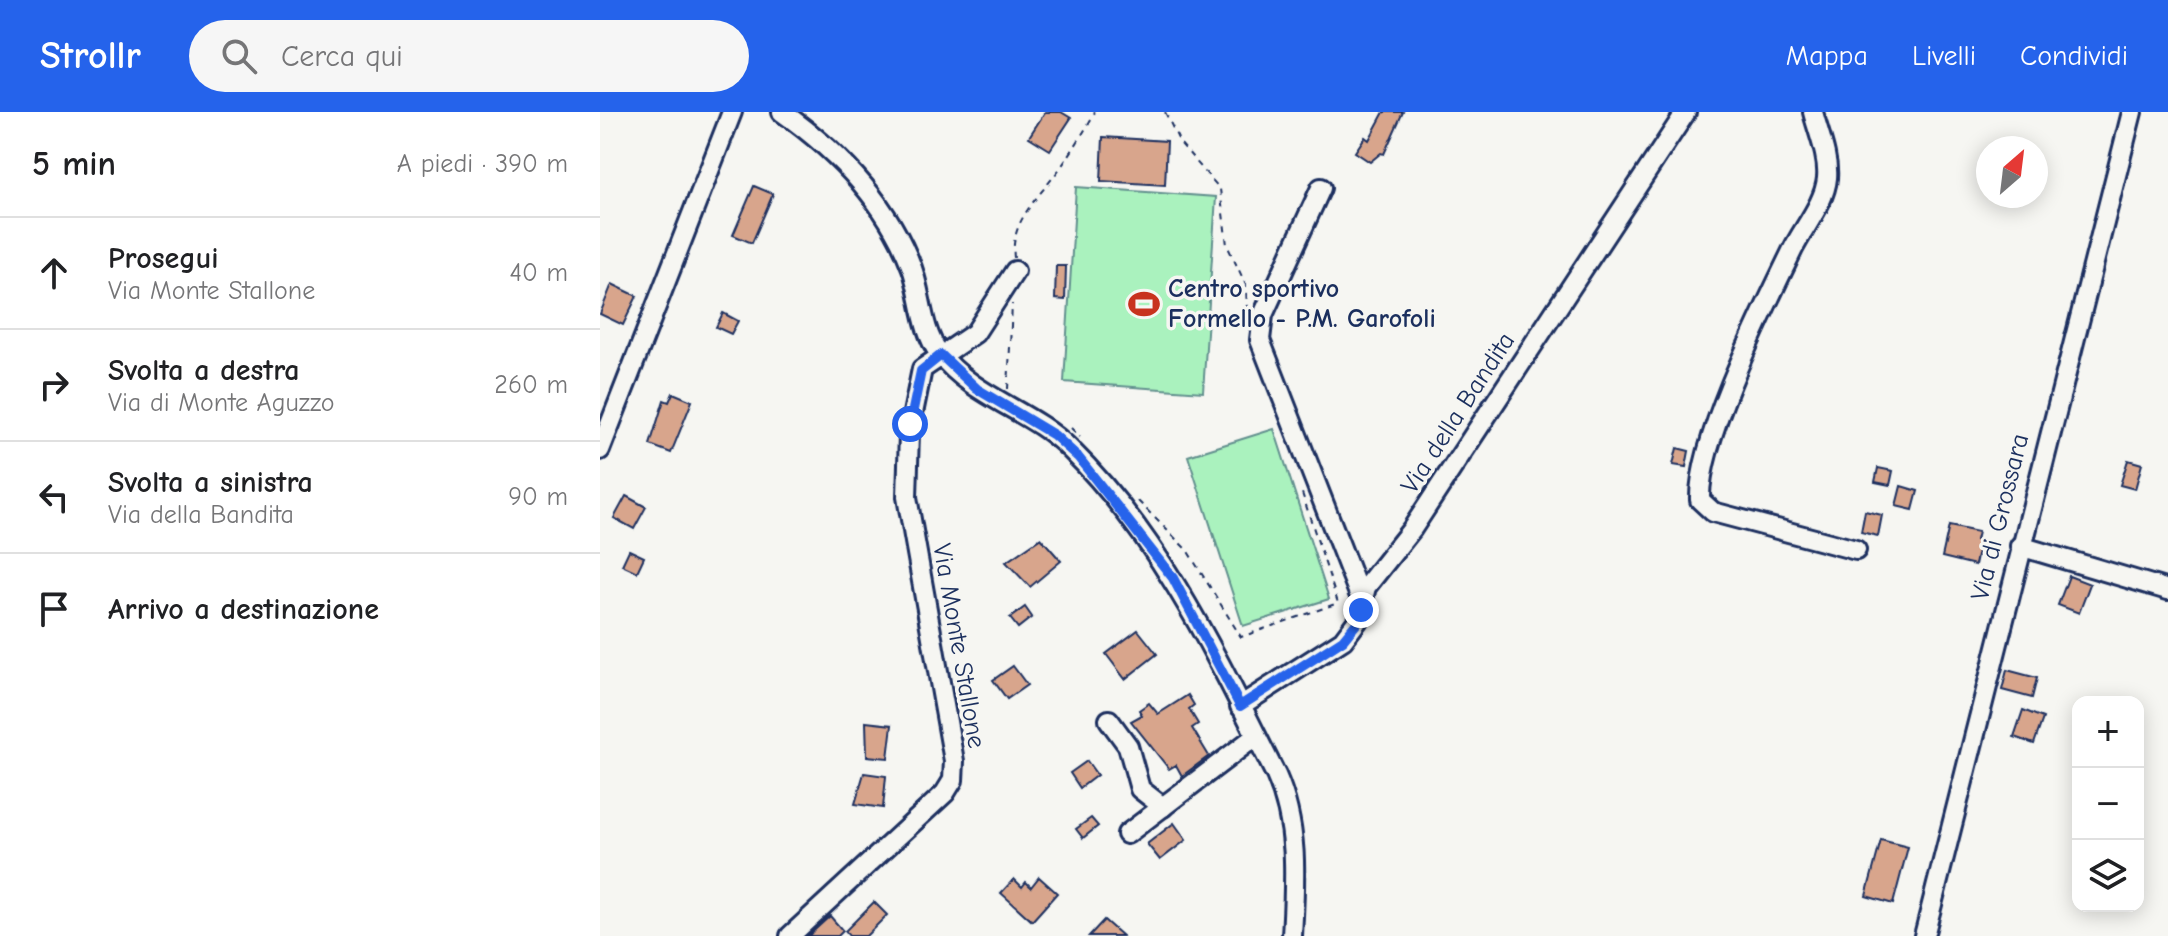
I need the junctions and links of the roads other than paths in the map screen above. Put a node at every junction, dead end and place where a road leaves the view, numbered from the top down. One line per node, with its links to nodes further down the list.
1 (732, 112): 9 (street)
2 (782, 112): 8 (street)
3 (1686, 112): 13 (street, Via della Bandita)
4 (1813, 112): 11 (street)
5 (2132, 112): 10 (street, Via di Grossara)
6 (1321, 188): 13 (street)
7 (1015, 271): 8 (street)
8 (941, 355): 14 (street); 19 (street, Via Monte Stallone)
9 (600, 450)
10 (2020, 546): 12 (street); 21 (street, Via di Grossara)
11 (1856, 550)
12 (2168, 590)
13 (1361, 599): 14 (street, Via della Bandita)
14 (1240, 706): 16 (street)
15 (1109, 720): 17 (street)
16 (1256, 736): 17 (street); 20 (street)
17 (1163, 807): 18 (street)
18 (1127, 834)
19 (790, 936)
20 (1292, 936)
21 (1924, 936)

